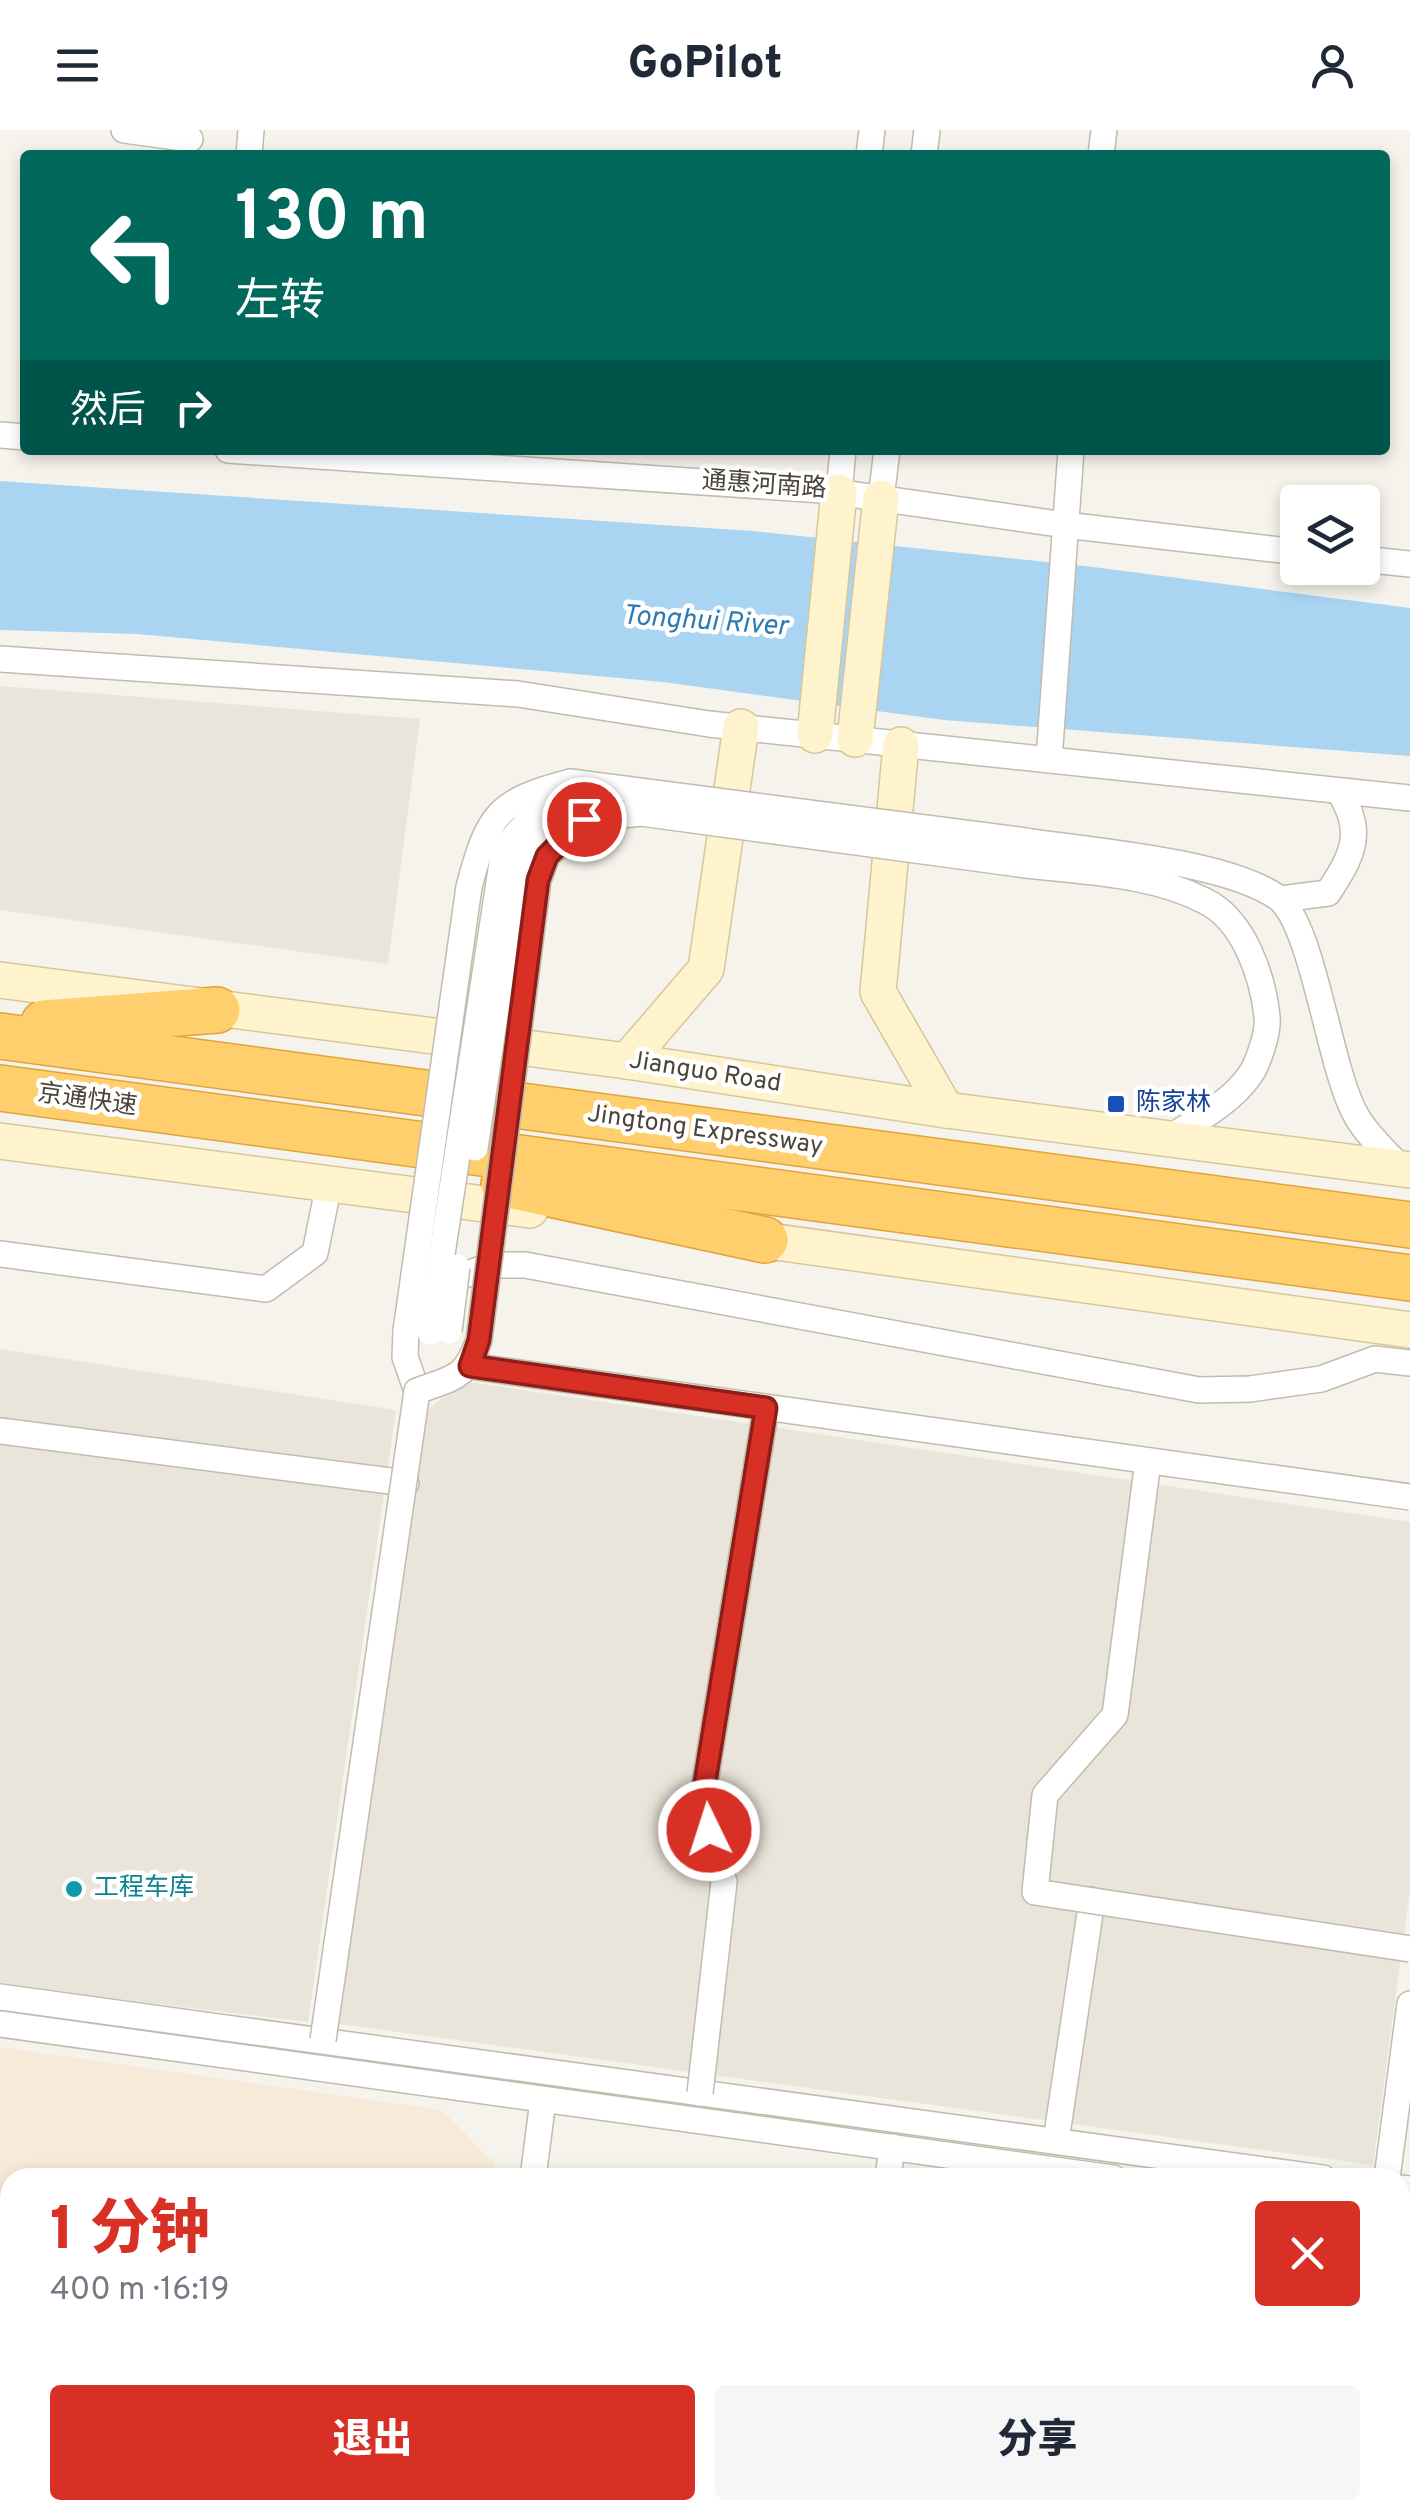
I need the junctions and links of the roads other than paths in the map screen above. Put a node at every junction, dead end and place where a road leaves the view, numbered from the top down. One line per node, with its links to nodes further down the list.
1 (124, 130): 2 (street)
2 (190, 139)
3 (301, 455): 7 (street, 通惠河南路)
4 (843, 455): 7 (street)
5 (886, 455): 8 (street)
6 (1071, 455): 9 (street)
7 (839, 492): 8 (street, 通惠河南路); 15 (main road)
8 (881, 498): 9 (street, 通惠河南路); 16 (main road)
9 (1065, 525): 10 (street, 通惠河南路); 18 (street)
10 (1280, 550)
11 (1380, 561): 12 (street)
12 (1410, 564)
13 (0, 660): 14 (street)
14 (741, 727): 15 (street); 28 (main road)
15 (815, 735): 16 (street)
16 (856, 739): 17 (street)
17 (901, 745): 18 (street); 30 (main road)
18 (1049, 760): 19 (street)
19 (1339, 790): 20 (street); 23 (street)
20 (1410, 798)
21 (584, 819): 22 (street, bridge); 39 (street, bridge); 44 (street, bridge)
22 (1022, 852): 23 (street); 32 (street); 42 (street, bridge)
23 (1281, 900): 34 (street)
24 (0, 980): 25 (main road, Jianguo Road)
25 (217, 1010): 26 (highway); 28 (main road, Jianguo Road)
26 (0, 1027)
27 (0, 1036): 36 (highway, Jingtong Expressway)
28 (628, 1061): 30 (main road, Jianguo Road)
29 (0, 1088): 31 (highway, 京通快速)
30 (946, 1110): 32 (main road, Jianguo Road)
31 (174, 1113): 37 (highway); 40 (highway, Jingtong Expressway)
32 (1166, 1140): 34 (main road, Jianguo Road)
33 (0, 1141): 35 (main road)
34 (1406, 1170)
35 (329, 1184): 37 (main road); 38 (street)
36 (1410, 1225)
37 (765, 1240): 41 (main road)
38 (0, 1254)
39 (456, 1278): 42 (street, bridge); 43 (street)
40 (1410, 1278)
41 (1410, 1330)
42 (428, 1332): 45 (street)
43 (1410, 1362)
44 (470, 1366): 45 (street, bridge); 46 (street, bridge)
45 (417, 1391): 49 (street, bridge)
46 (766, 1408): 48 (street, bridge); 57 (street, bridge)
47 (0, 1431): 49 (street)
48 (1148, 1461): 50 (street, bridge); 51 (street, bridge)
49 (406, 1482): 56 (street, bridge)
50 (1410, 1497)
51 (1092, 1900): 52 (street, bridge); 59 (street)
52 (1410, 1949)
53 (0, 1997): 56 (street)
54 (1410, 2004): 65 (street)
55 (0, 2024): 58 (street)
56 (323, 2040): 57 (street)
57 (700, 2093): 59 (street)
58 (543, 2100): 60 (street); 61 (street)
59 (1056, 2141): 64 (street)
60 (892, 2148): 62 (street); 63 (street)
61 (534, 2168)
62 (889, 2168)
63 (1039, 2168)
64 (1250, 2168)
65 (1388, 2168)

